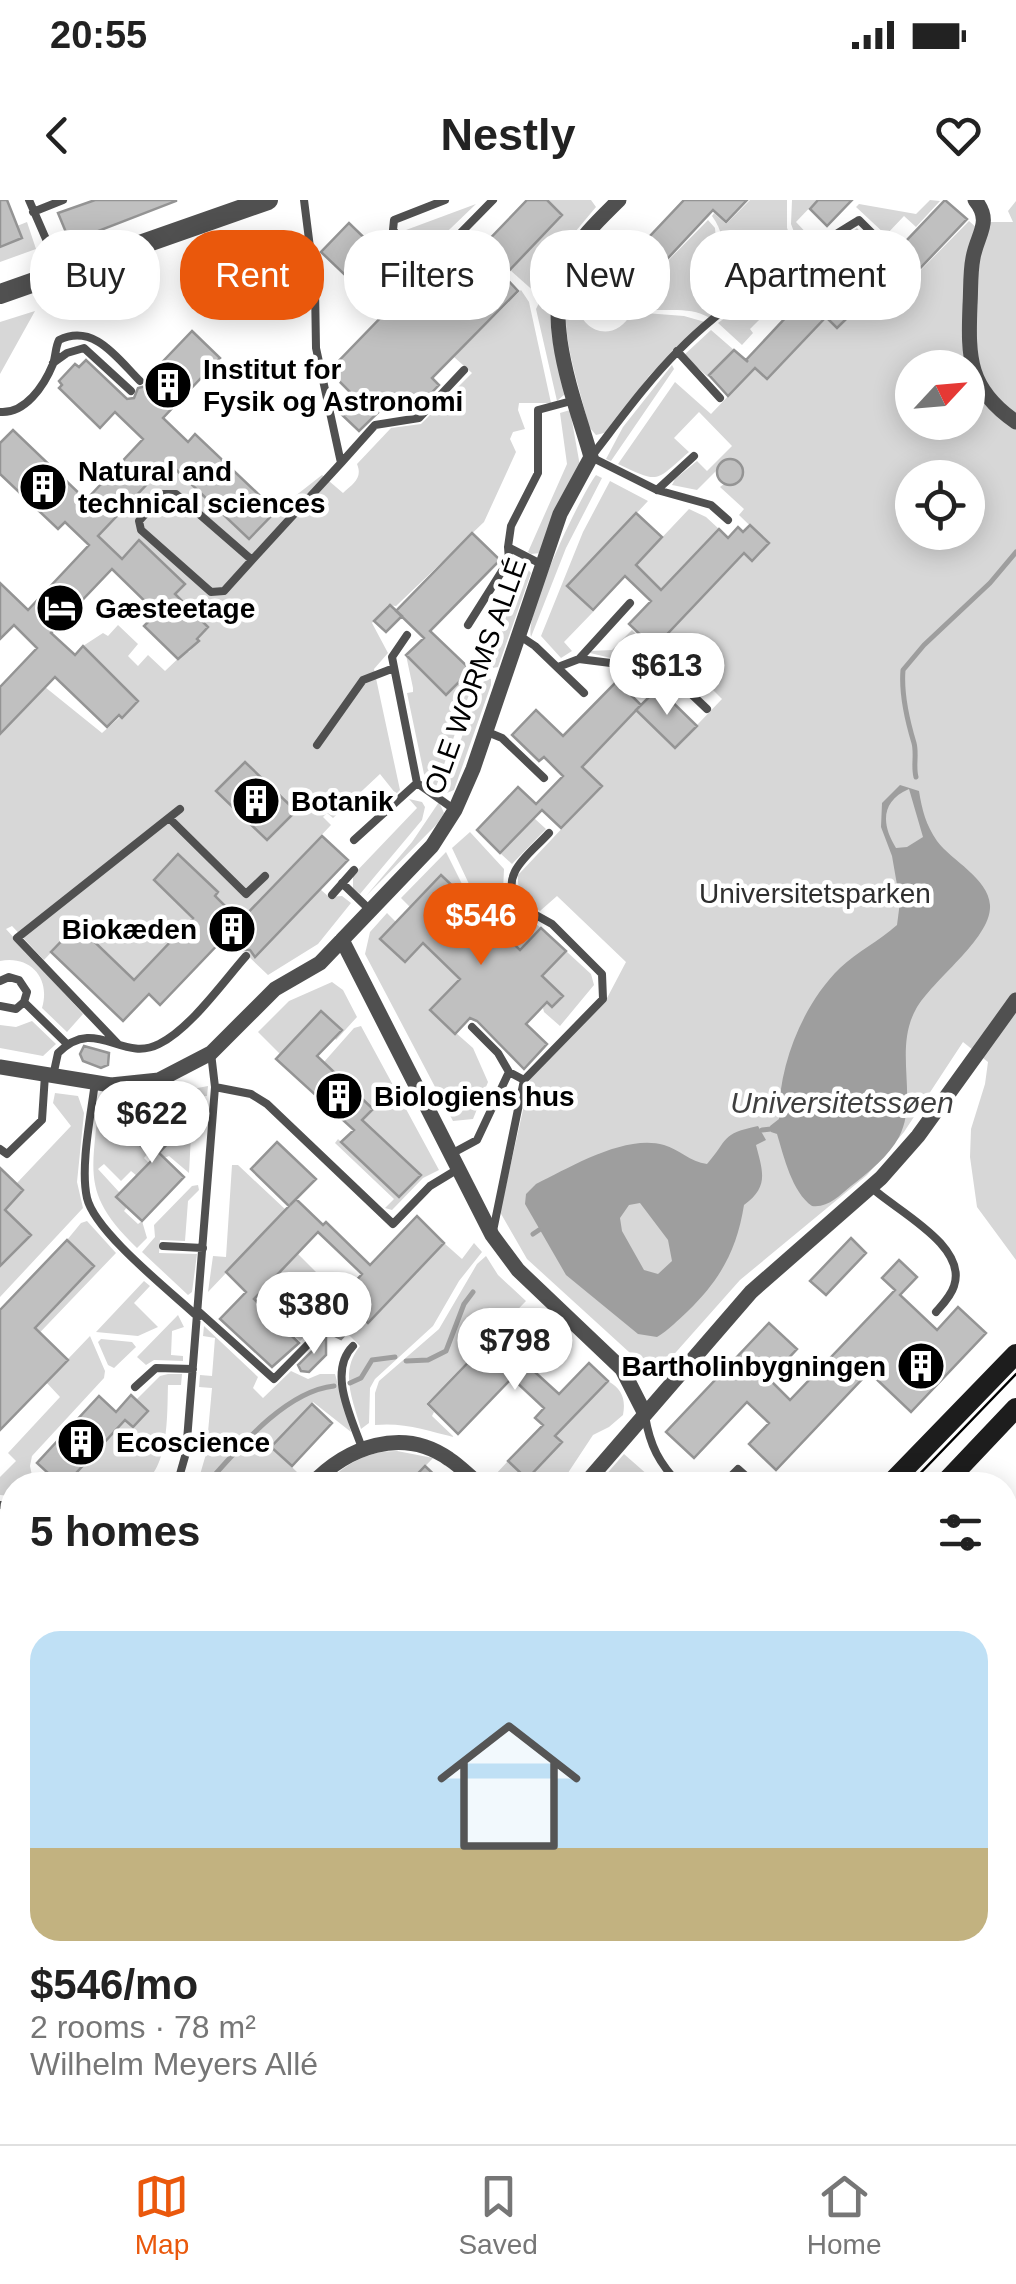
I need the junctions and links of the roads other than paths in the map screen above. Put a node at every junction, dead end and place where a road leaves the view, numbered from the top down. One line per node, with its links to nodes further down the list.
1 (28, 200): 9 (lane)
2 (63, 200): 9 (lane)
3 (268, 200): 13 (street)
4 (304, 200): 28 (lane)
5 (445, 200): 6 (lane)
6 (493, 200)
7 (619, 200): 23 (street)
8 (975, 200): 25 (street)
9 (33, 212): 10 (lane)
10 (41, 230)
11 (842, 230): 12 (lane)
12 (868, 230)
13 (160, 238)
14 (30, 284): 15 (street)
15 (0, 294)
16 (711, 320): 17 (lane)
17 (678, 352): 22 (lane); 27 (lane)
18 (53, 363): 20 (lane); 21 (lane); 24 (lane)
19 (464, 370): 28 (lane)
20 (140, 381)
21 (131, 391)
22 (720, 398)
23 (575, 400): 27 (street); 31 (lane)
24 (0, 412)
25 (1016, 422)
26 (694, 456): 29 (lane)
27 (591, 457): 29 (lane); 33 (street, OLE WORMS ALLÉ)
28 (341, 463): 32 (lane)
29 (657, 490): 30 (lane)
30 (728, 520)
31 (508, 547): 33 (lane); 35 (lane)
32 (252, 560): 32 (lane)
33 (541, 564): 36 (street, OLE WORMS ALLÉ)
34 (630, 603): 38 (lane)
35 (468, 625)
36 (516, 634): 39 (lane); 43 (street, OLE WORMS ALLÉ)
37 (407, 635): 40 (lane)
38 (579, 658): 39 (lane); 42 (lane)
39 (558, 667): 41 (lane)
40 (394, 668): 44 (lane); 46 (lane)
41 (584, 693)
42 (707, 710)
43 (485, 731): 45 (lane); 48 (street, OLE WORMS ALLÉ)
44 (318, 746)
45 (544, 778)
46 (417, 783): 48 (lane); 51 (lane)
47 (180, 809): 49 (lane)
48 (455, 810): 58 (street, OLE WORMS ALLÉ)
49 (169, 818): 53 (lane); 67 (lane)
50 (549, 834): 57 (lane)
51 (354, 840)
52 (354, 870): 54 (lane)
53 (265, 876)
54 (342, 883): 56 (lane); 58 (lane)
55 (469, 889): 57 (lane)
56 (332, 895)
57 (516, 904): 72 (lane)
58 (370, 910): 59 (street, OLE WORMS ALLÉ)
59 (342, 940): 68 (street, OLE WORMS ALLÉ); 76 (street)
60 (246, 956): 67 (lane)
61 (0, 981): 63 (lane)
62 (1016, 1000): 77 (street)
63 (24, 1002): 64 (lane); 66 (lane)
64 (0, 1006)
65 (472, 1026): 70 (lane)
66 (67, 1044): 67 (lane); 71 (lane)
67 (118, 1044)
68 (211, 1052): 73 (street, OLE WORMS ALLÉ); 74 (lane)
69 (0, 1067): 71 (street, OLE WORMS ALLÉ)
70 (508, 1072): 72 (lane); 76 (lane)
71 (49, 1075): 73 (street, OLE WORMS ALLÉ); 75 (lane)
72 (524, 1080): 78 (lane)
73 (95, 1082): 82 (lane)
74 (216, 1087): 76 (lane); 80 (lane)
75 (0, 1149)
76 (454, 1162): 78 (street)
77 (872, 1188): 81 (lane); 89 (street)
78 (492, 1235): 89 (street)
79 (163, 1246): 80 (lane)
80 (203, 1248): 82 (lane)
81 (936, 1312)
82 (198, 1314): 83 (lane); 86 (lane)
83 (328, 1324)
84 (353, 1346): 90 (lane)
85 (1016, 1354): 96 (main road)
86 (193, 1369): 87 (lane); 91 (lane)
87 (135, 1388)
88 (1016, 1408): 97 (main road)
89 (644, 1412): 94 (street); 95 (lane)
90 (362, 1448): 92 (street); 93 (street)
91 (181, 1472)
92 (325, 1472)
93 (465, 1472)
94 (595, 1472)
95 (669, 1472)
96 (902, 1472)
97 (955, 1472)

